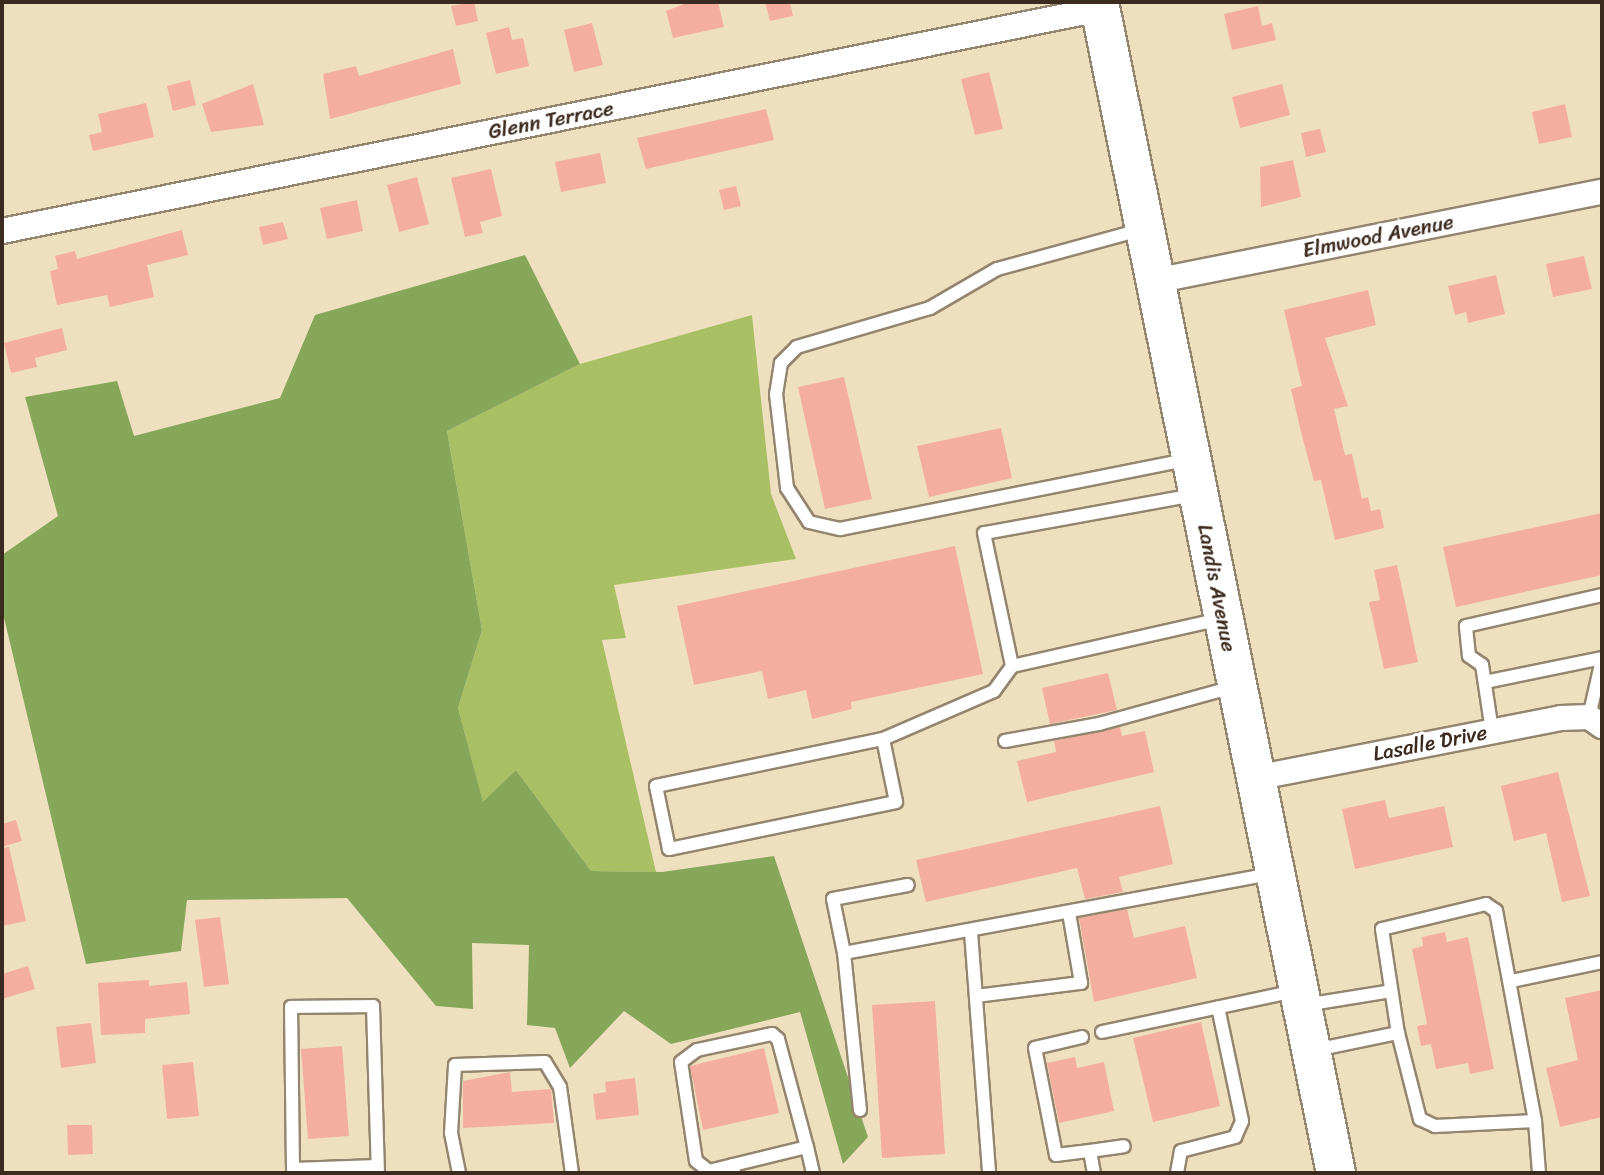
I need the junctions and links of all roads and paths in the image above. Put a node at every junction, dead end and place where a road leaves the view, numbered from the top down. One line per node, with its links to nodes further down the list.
1 (1099, 5): 3 (main road, Landis Avenue); 4 (street, Glenn Terrace)
2 (1602, 192): 5 (street, Elmwood Avenue)
3 (1144, 229): 5 (main road, Landis Avenue); 6 (lane)
4 (2, 231)
5 (1155, 281): 6 (main road, Landis Avenue)
6 (1194, 476): 8 (main road, Landis Avenue); 10 (lane)
7 (1602, 595): 11 (lane)
8 (1223, 618): 10 (lane); 12 (main road, Landis Avenue)
9 (1602, 659): 11 (lane); 13 (lane)
10 (1012, 666): 15 (lane)
11 (1485, 682): 14 (lane)
12 (1237, 687): 16 (lane); 17 (main road, Landis Avenue)
13 (1595, 721): 14 (street, Lasalle Drive)
14 (1492, 731): 17 (street, Lasalle Drive)
15 (883, 738): 15 (lane)
16 (1005, 741)
17 (1255, 778): 18 (main road, Landis Avenue)
18 (1274, 873): 20 (lane); 27 (main road, Landis Avenue)
19 (908, 885): 22 (lane)
20 (1069, 913): 21 (lane); 26 (lane)
21 (971, 932): 22 (lane); 26 (lane)
22 (844, 953): 33 (lane)
23 (1602, 962): 24 (lane)
24 (1512, 981): 25 (lane); 34 (lane)
25 (1391, 991): 27 (lane); 30 (lane)
26 (976, 996): 44 (lane)
27 (1300, 998): 28 (lane); 32 (main road, Landis Avenue)
28 (1218, 1007): 29 (lane); 46 (lane)
29 (1102, 1032)
30 (1398, 1033): 32 (lane); 34 (lane)
31 (1082, 1037): 37 (lane)
32 (1311, 1051): 47 (main road, Landis Avenue)
33 (860, 1110)
34 (1535, 1121): 48 (lane)
35 (1124, 1146): 37 (lane)
36 (807, 1147): 38 (lane); 38 (lane); 43 (lane)
37 (1090, 1151): 45 (lane)
38 (733, 1169)
39 (377, 1170): 40 (lane); 40 (lane)
40 (293, 1171)
41 (459, 1173): 42 (lane)
42 (572, 1173)
43 (813, 1173)
44 (989, 1173)
45 (1094, 1173)
46 (1177, 1173)
47 (1336, 1173)
48 (1539, 1173)

